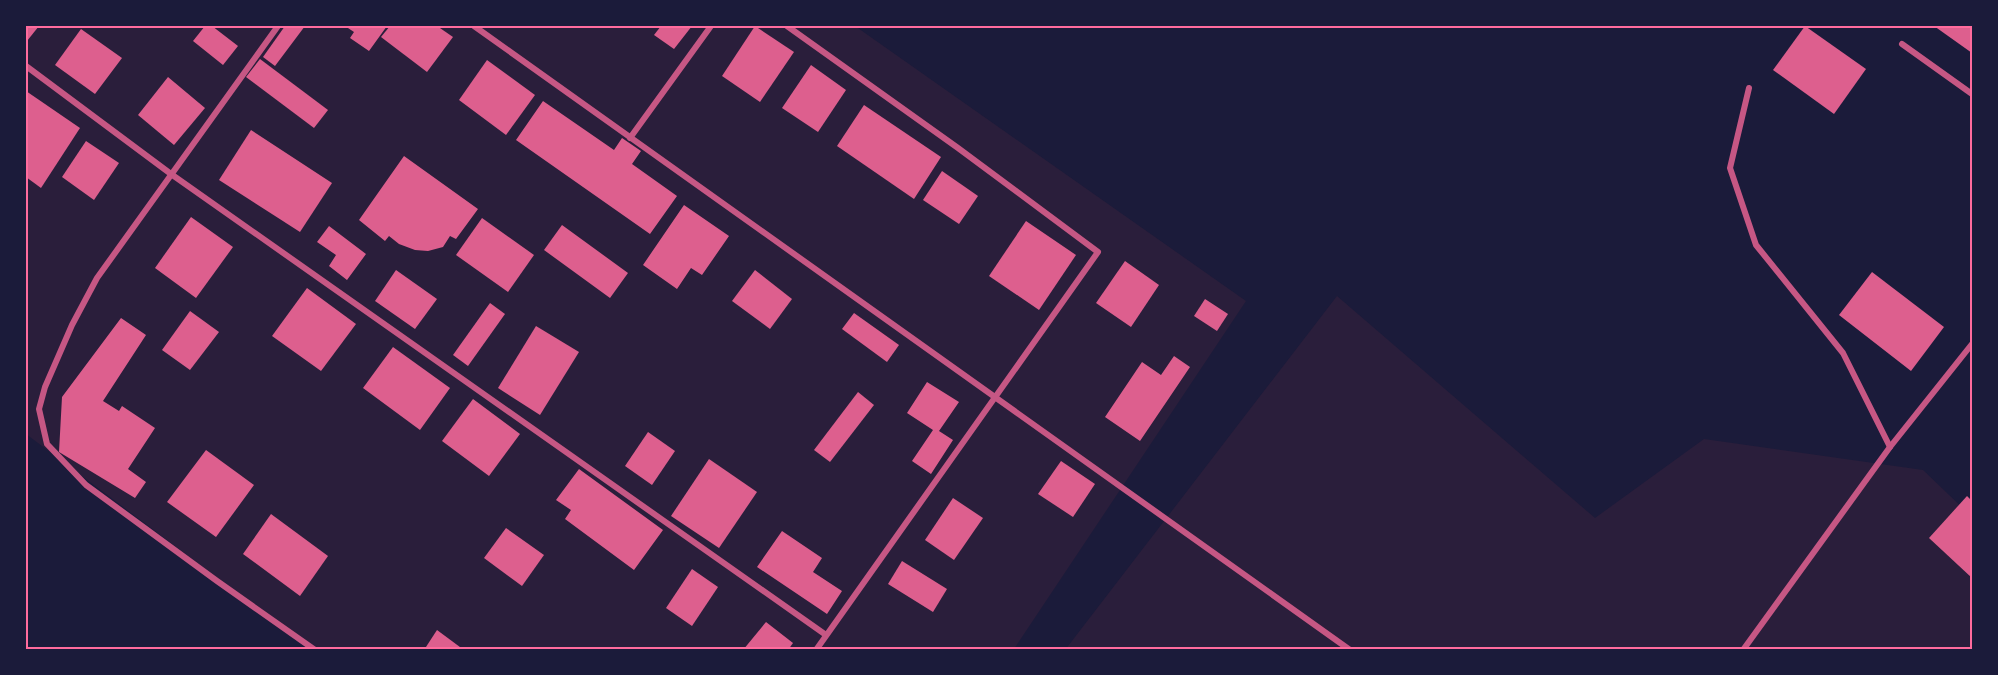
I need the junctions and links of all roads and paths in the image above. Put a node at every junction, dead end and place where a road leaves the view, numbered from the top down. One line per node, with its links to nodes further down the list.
1 (278, 26): 10 (street)
2 (474, 26): 9 (street)
3 (711, 26): 9 (street)
4 (787, 26): 12 (street)
5 (1902, 44): 8 (street)
6 (26, 66): 10 (street)
7 (1749, 88): 13 (street)
8 (1972, 94)
9 (630, 138): 12 (street)
10 (171, 174): 14 (street); 15 (street)
11 (1972, 344): 13 (street)
12 (997, 397): 14 (street); 17 (street)
13 (1890, 447): 18 (street)
14 (826, 635): 16 (street)
15 (315, 650)
16 (816, 650)
17 (1350, 650)
18 (1743, 650)

